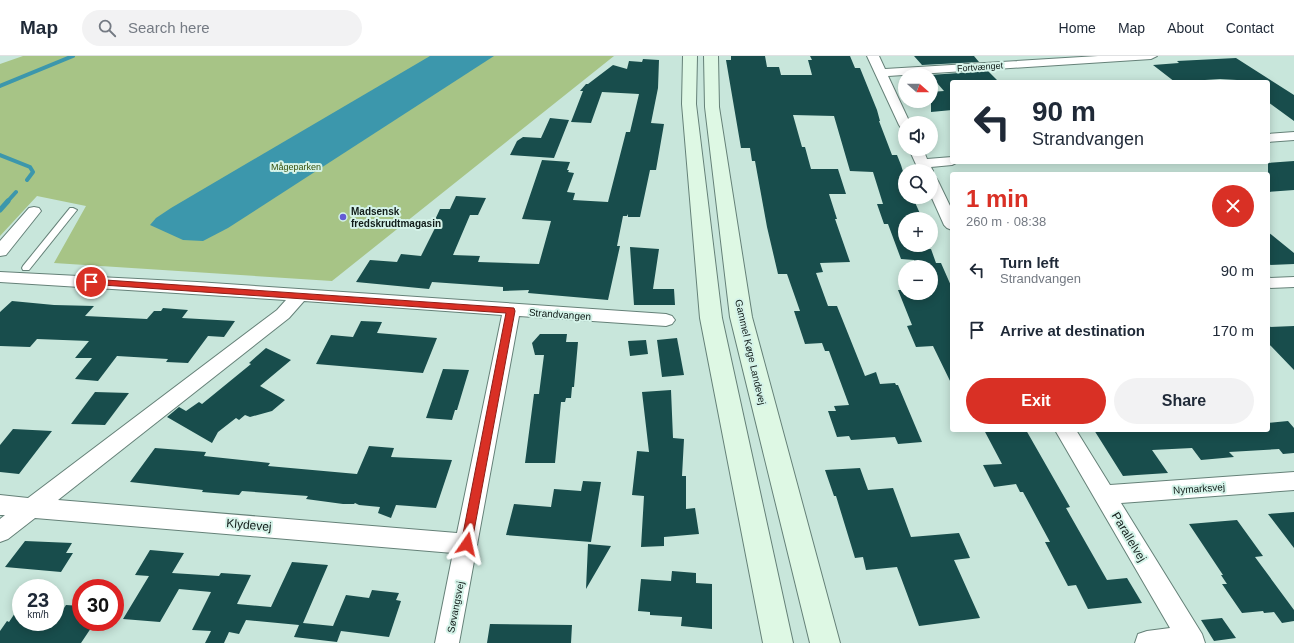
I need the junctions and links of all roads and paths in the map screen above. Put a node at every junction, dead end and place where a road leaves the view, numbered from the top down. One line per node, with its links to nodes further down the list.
1 (690, 56): 32 (main road)
2 (711, 56): 33 (main road, Gammel Køge Landevej)
3 (873, 56): 5 (street)
4 (1151, 56): 5 (street, Fortvænget)
5 (881, 73): 6 (street)
6 (901, 116)
7 (1294, 136): 8 (street)
8 (1270, 138)
9 (950, 161): 10 (street)
10 (938, 164)
11 (938, 195): 14 (street)
12 (73, 210): 16 (lane)
13 (34, 211): 15 (street)
14 (950, 220)
15 (0, 251)
16 (26, 268)
17 (0, 277): 20 (street, Strandvangen)
18 (1294, 282): 19 (street)
19 (1270, 283)
20 (299, 296): 21 (street, Strandvangen); 27 (street)
21 (511, 311): 22 (street, Strandvangen); 29 (street, Søvangsvej)
22 (666, 320)
23 (1066, 432): 25 (street, Parallelvej)
24 (1294, 481): 25 (street, Nymarksvej)
25 (1104, 495): 30 (street, Parallelvej)
26 (0, 505): 27 (street, Klydevej)
27 (32, 507): 28 (street); 29 (street, Klydevej)
28 (0, 532)
29 (467, 544): 31 (street, Søvangsvej)
30 (1192, 641): 34 (street)
31 (447, 643)
32 (778, 643)
33 (825, 643)
34 (1147, 643)

